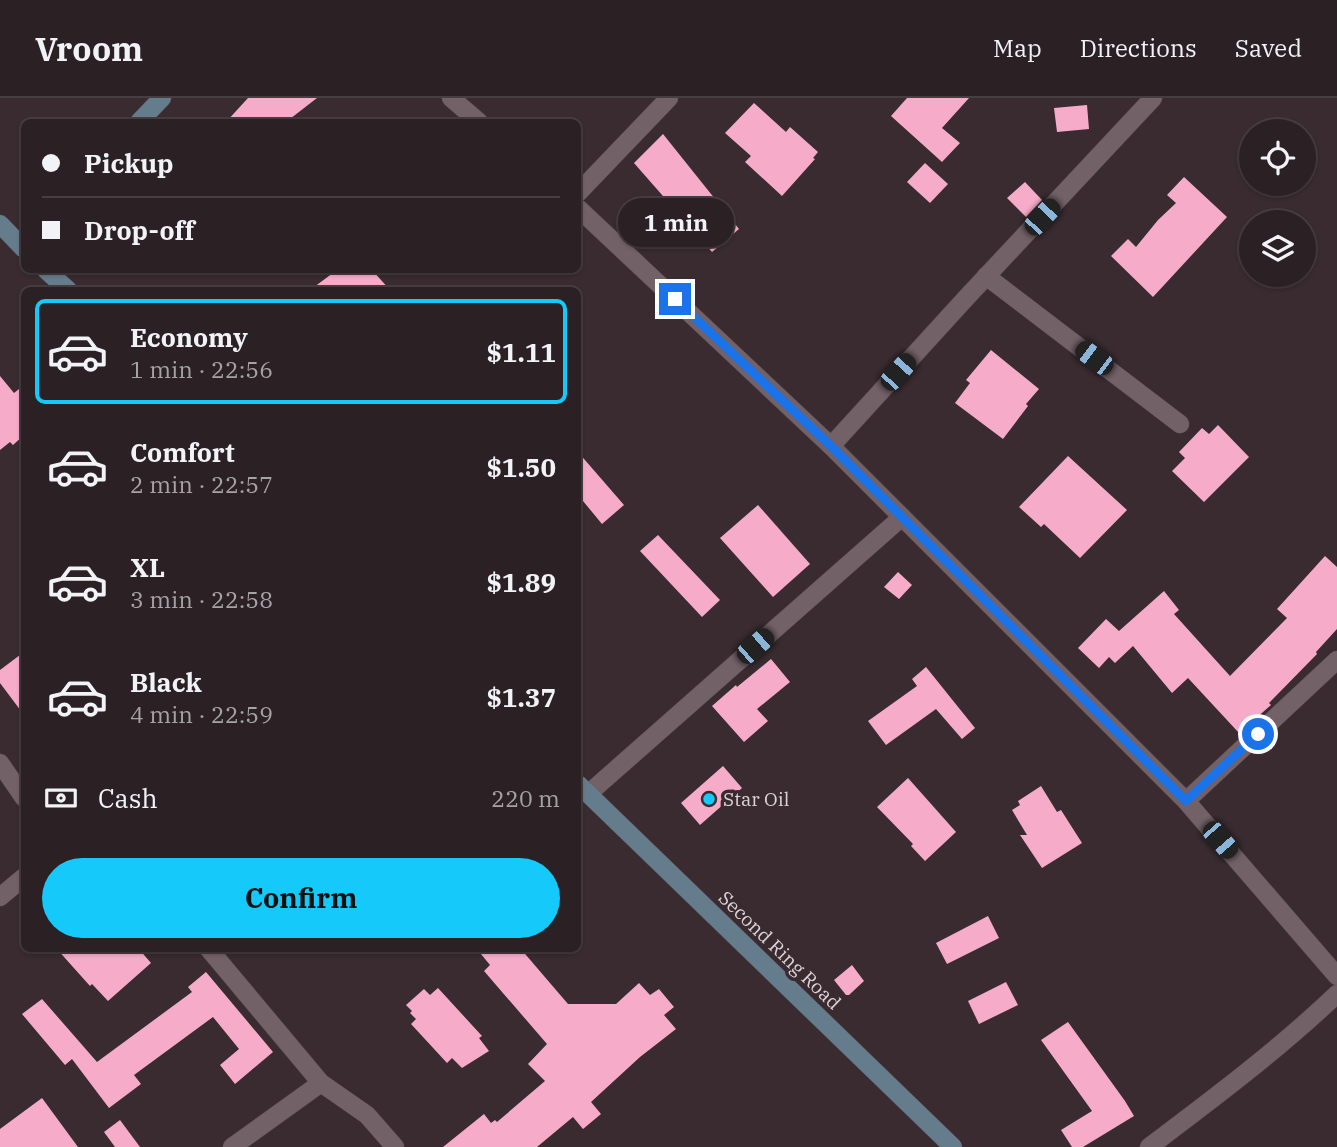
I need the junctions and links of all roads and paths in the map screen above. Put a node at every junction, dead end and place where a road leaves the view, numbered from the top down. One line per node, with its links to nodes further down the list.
1 (162, 98): 5 (street)
2 (451, 98): 6 (street)
3 (669, 98): 7 (street)
4 (1153, 98): 12 (street)
5 (142, 119)
6 (476, 119)
7 (581, 190)
8 (581, 211): 15 (street)
9 (0, 224): 10 (street)
10 (21, 246)
11 (49, 273): 13 (street)
12 (986, 276): 14 (street); 15 (street)
13 (65, 287)
14 (1180, 424)
15 (831, 446): 16 (street)
16 (902, 517): 19 (street); 21 (street)
17 (1337, 660): 21 (street)
18 (0, 763): 20 (street)
19 (583, 789): 28 (street, Second Ring Road)
20 (21, 794)
21 (1186, 801): 25 (street)
22 (21, 880): 23 (street)
23 (0, 897)
24 (211, 952): 27 (street)
25 (1337, 976)
26 (1337, 994): 31 (street)
27 (321, 1083): 29 (street); 30 (street)
28 (951, 1146)
29 (232, 1147)
30 (395, 1147)
31 (1149, 1147)

